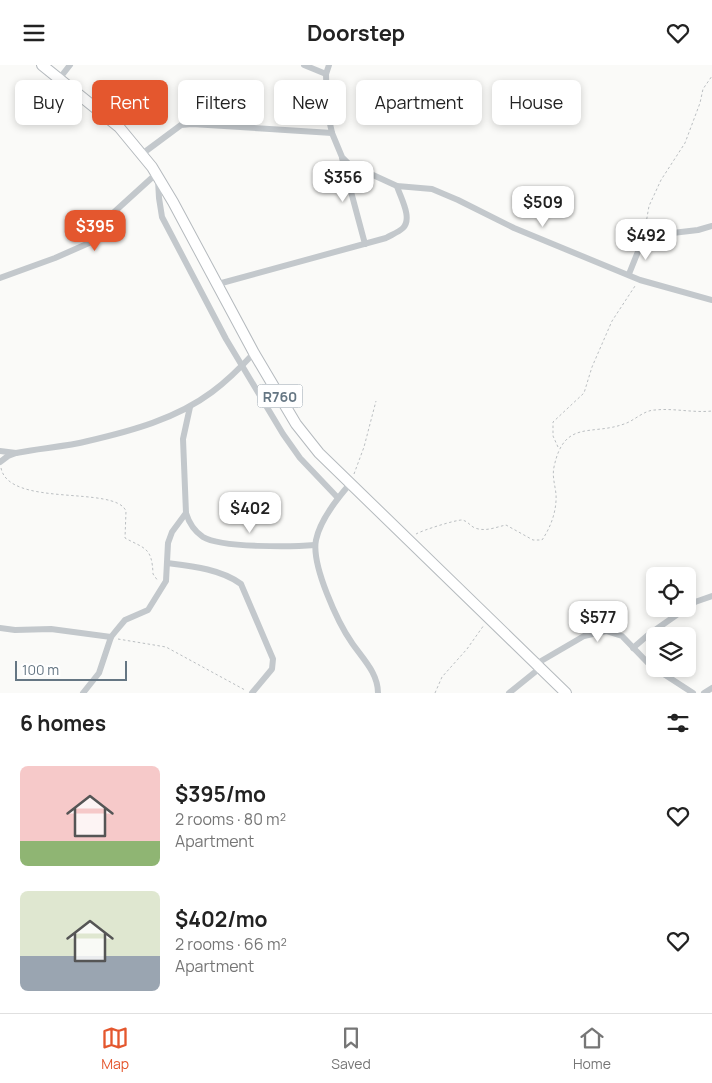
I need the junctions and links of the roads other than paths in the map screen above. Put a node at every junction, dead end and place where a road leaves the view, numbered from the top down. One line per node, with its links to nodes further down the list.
1 (42, 65): 6 (main road, R760)
2 (70, 65): 6 (street)
3 (304, 65): 5 (street)
4 (329, 65): 5 (street)
5 (326, 74): 7 (street)
6 (60, 79): 8 (main road, R760)
7 (332, 133): 8 (street); 9 (street)
8 (142, 154): 10 (main road, R760)
9 (342, 157): 11 (street); 13 (street)
10 (157, 177): 15 (street); 16 (main road, R760); 19 (street)
11 (397, 186): 13 (street); 14 (street)
12 (712, 226): 14 (street)
13 (365, 243): 16 (street)
14 (629, 274): 17 (street)
15 (0, 278)
16 (218, 284): 18 (main road, R760)
17 (712, 300)
18 (254, 353): 19 (street); 24 (main road, R760)
19 (242, 366): 20 (street); 25 (street)
20 (190, 407): 22 (street); 26 (street)
21 (0, 451): 22 (street)
22 (16, 453): 23 (street)
23 (0, 464)
24 (349, 485): 25 (street); 36 (main road, R760)
25 (338, 498): 27 (street)
26 (186, 513): 27 (street); 28 (street)
27 (316, 545): 41 (street)
28 (167, 563): 33 (street); 40 (street)
29 (712, 596): 30 (street)
30 (696, 602)
31 (673, 617): 34 (street)
32 (0, 628): 33 (street)
33 (111, 637): 39 (street)
34 (633, 648): 35 (street); 36 (street)
35 (646, 659)
36 (538, 666): 42 (street); 43 (main road, R760)
37 (669, 677): 44 (street)
38 (712, 688): 45 (street)
39 (83, 693)
40 (251, 693)
41 (378, 693)
42 (509, 693)
43 (566, 693)
44 (693, 693)
45 (704, 693)

